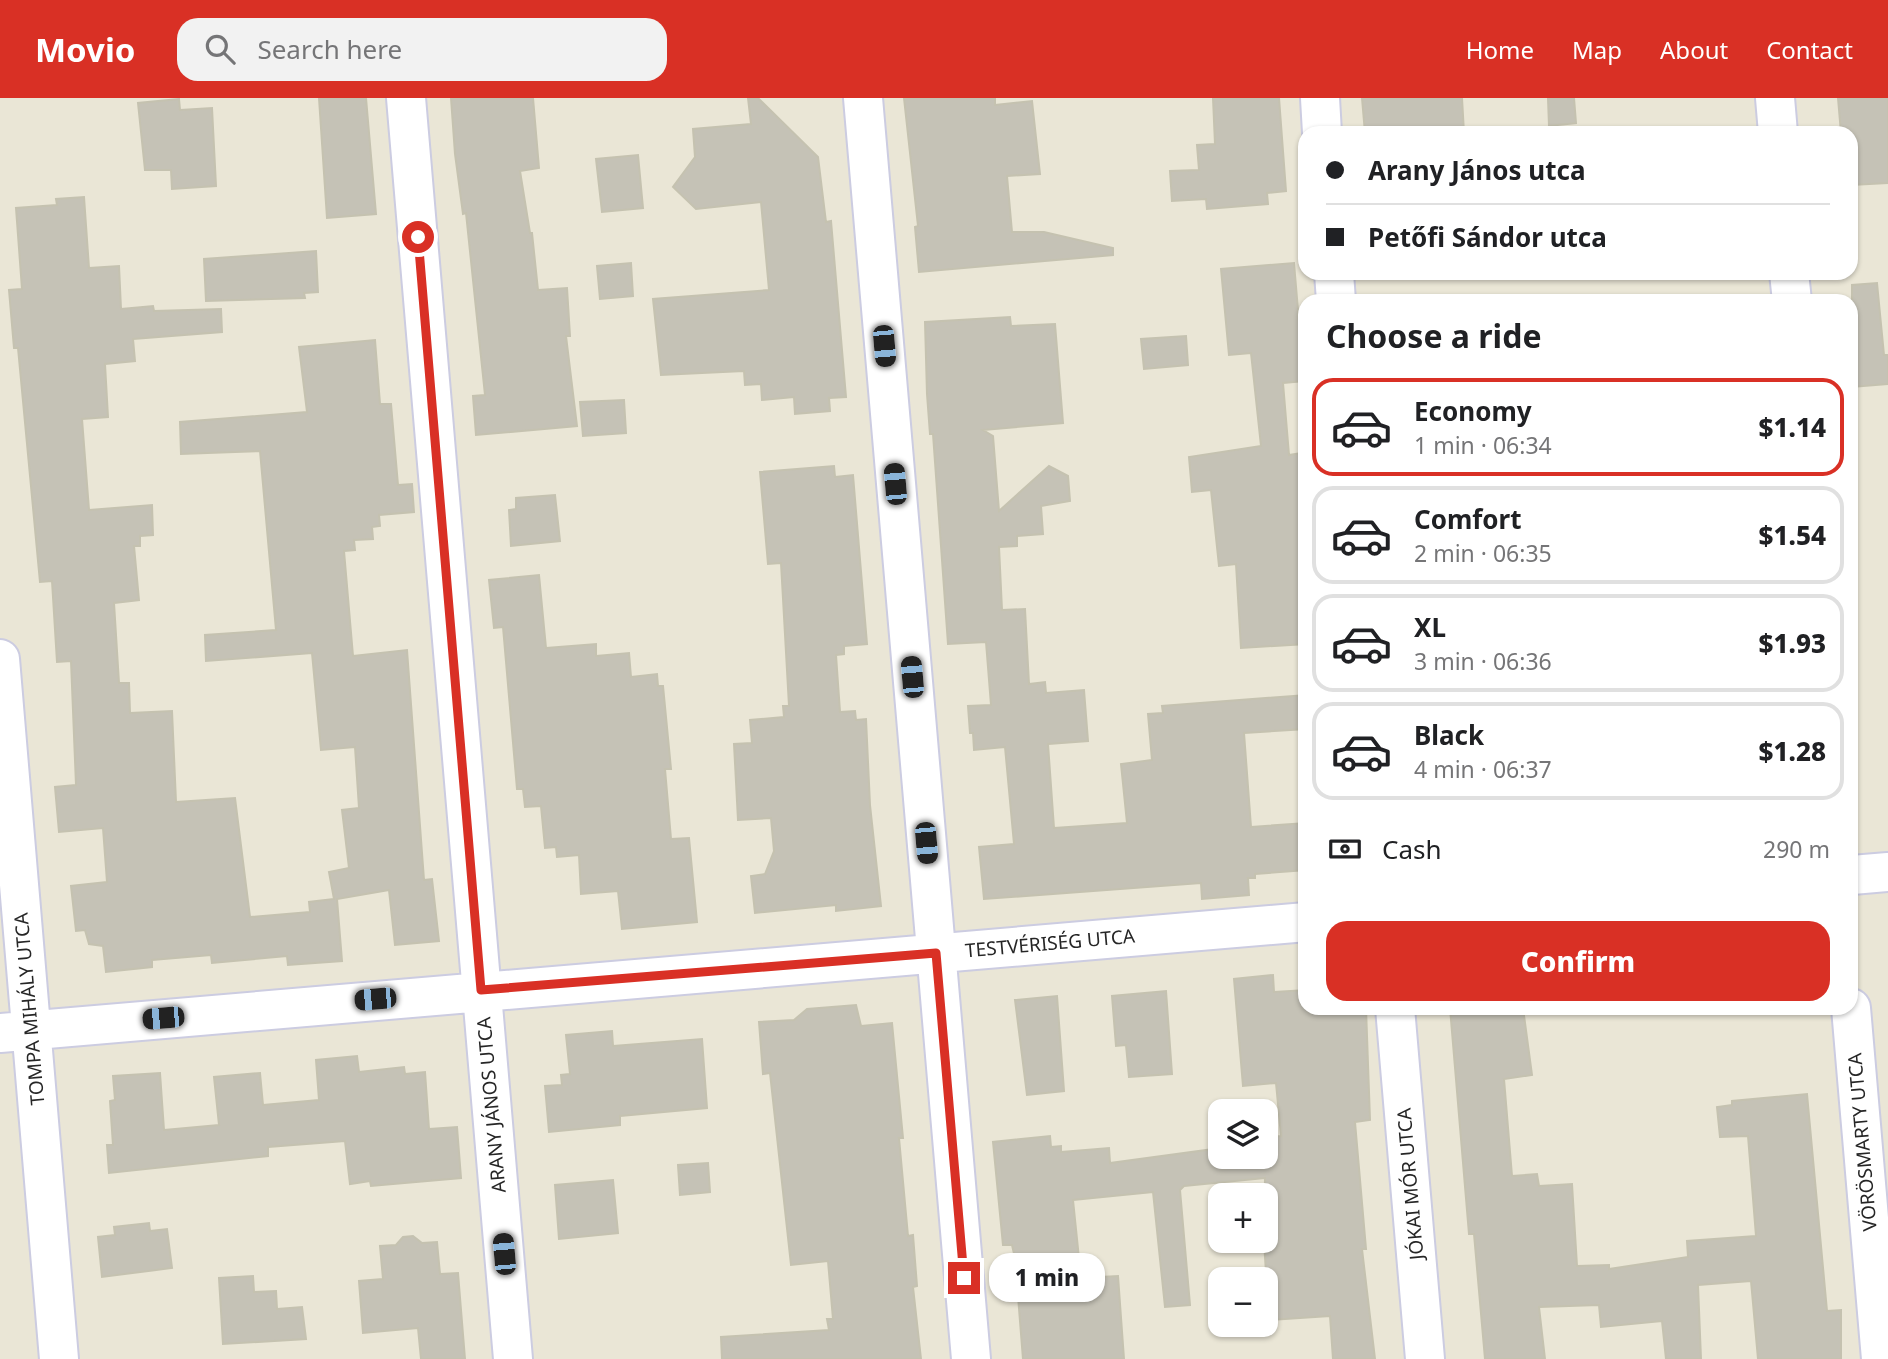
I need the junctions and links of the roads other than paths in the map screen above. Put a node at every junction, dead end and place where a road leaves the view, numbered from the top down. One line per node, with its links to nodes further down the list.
1 (406, 98): 12 (street, ARANY JÁNOS UTCA)
2 (863, 98): 11 (street)
3 (1320, 98): 5 (street)
4 (1775, 98): 6 (street)
5 (1322, 126)
6 (1777, 126)
7 (0, 659): 15 (street, TOMPA MIHÁLY UTCA)
8 (1888, 872): 9 (street)
9 (1858, 874)
10 (1298, 923): 11 (street, TESTVÉRISÉG UTCA)
11 (936, 953): 12 (street, TESTVÉRISÉG UTCA); 18 (street)
12 (481, 990): 15 (street, TESTVÉRISÉG UTCA); 17 (street, ARANY JÁNOS UTCA)
13 (1396, 1015): 19 (street, JÓKAI MÓR UTCA)
14 (1852, 1015): 20 (street, VÖRÖSMARTY UTCA)
15 (15, 1031): 16 (street, TOMPA MIHÁLY UTCA)
16 (59, 1359)
17 (513, 1359)
18 (971, 1359)
19 (1426, 1359)
20 (1881, 1359)

